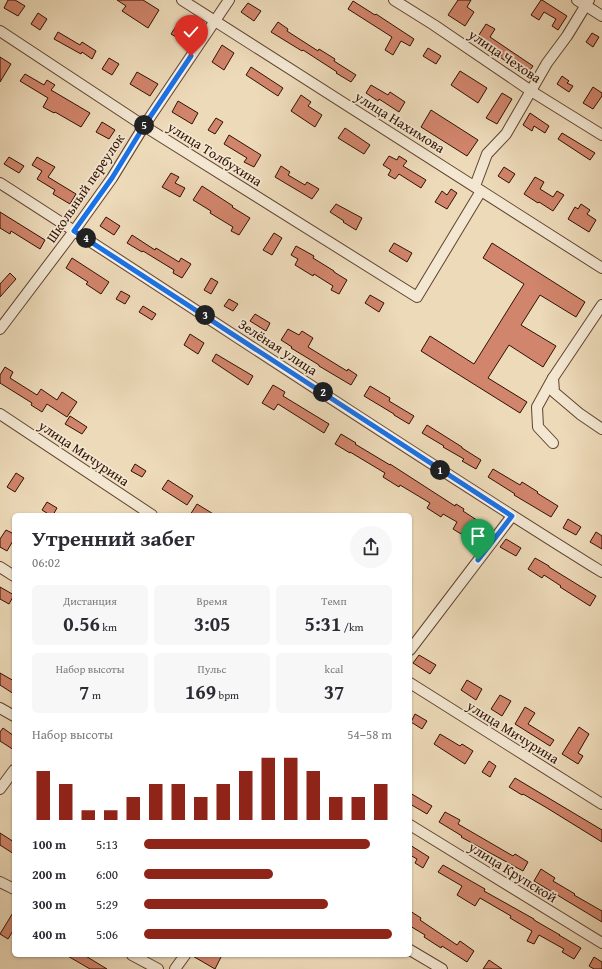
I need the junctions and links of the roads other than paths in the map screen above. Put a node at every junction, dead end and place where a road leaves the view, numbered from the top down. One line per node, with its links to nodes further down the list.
1 (182, 0): 6 (street, улица Нахимова)
2 (229, 0): 6 (street, Школьный переулок)
3 (394, 0): 8 (street, улица Чехова)
4 (584, 2): 5 (street); 8 (street)
5 (602, 16)
6 (215, 21): 9 (street, Школьный переулок); 12 (street, улица Нахимова)
7 (0, 32): 9 (street, улица Толбухина)
8 (531, 91): 10 (street, улица Чехова); 12 (street)
9 (144, 126): 12 (street, улица Толбухина); 13 (street, Школьный переулок)
10 (602, 135)
11 (0, 183): 13 (street, Зелёная улица)
12 (478, 188): 14 (street, улица Нахимова)
13 (74, 231): 16 (street, Школьный переулок); 22 (street, Зелёная улица)
14 (602, 268)
15 (602, 305): 17 (street)
16 (0, 328)
17 (552, 378): 19 (street); 20 (street)
18 (0, 414): 21 (street, улица Мичурина)
19 (602, 428)
20 (553, 443)
21 (149, 513)
22 (512, 516): 24 (street, Зелёная улица); 26 (street)
23 (0, 567): 25 (street)
24 (602, 572)
25 (12, 575)
26 (412, 647)
27 (412, 684): 32 (street, улица Мичурина)
28 (0, 708): 29 (street)
29 (12, 715)
30 (12, 773): 31 (street)
31 (0, 789)
32 (602, 804)
33 (412, 826): 36 (street, улица Крупской)
34 (0, 882): 35 (street)
35 (12, 888)
36 (602, 943)
37 (412, 951): 42 (street)
38 (136, 957): 40 (street)
39 (184, 957): 41 (street)
40 (158, 969)
41 (176, 969)
42 (442, 969)

